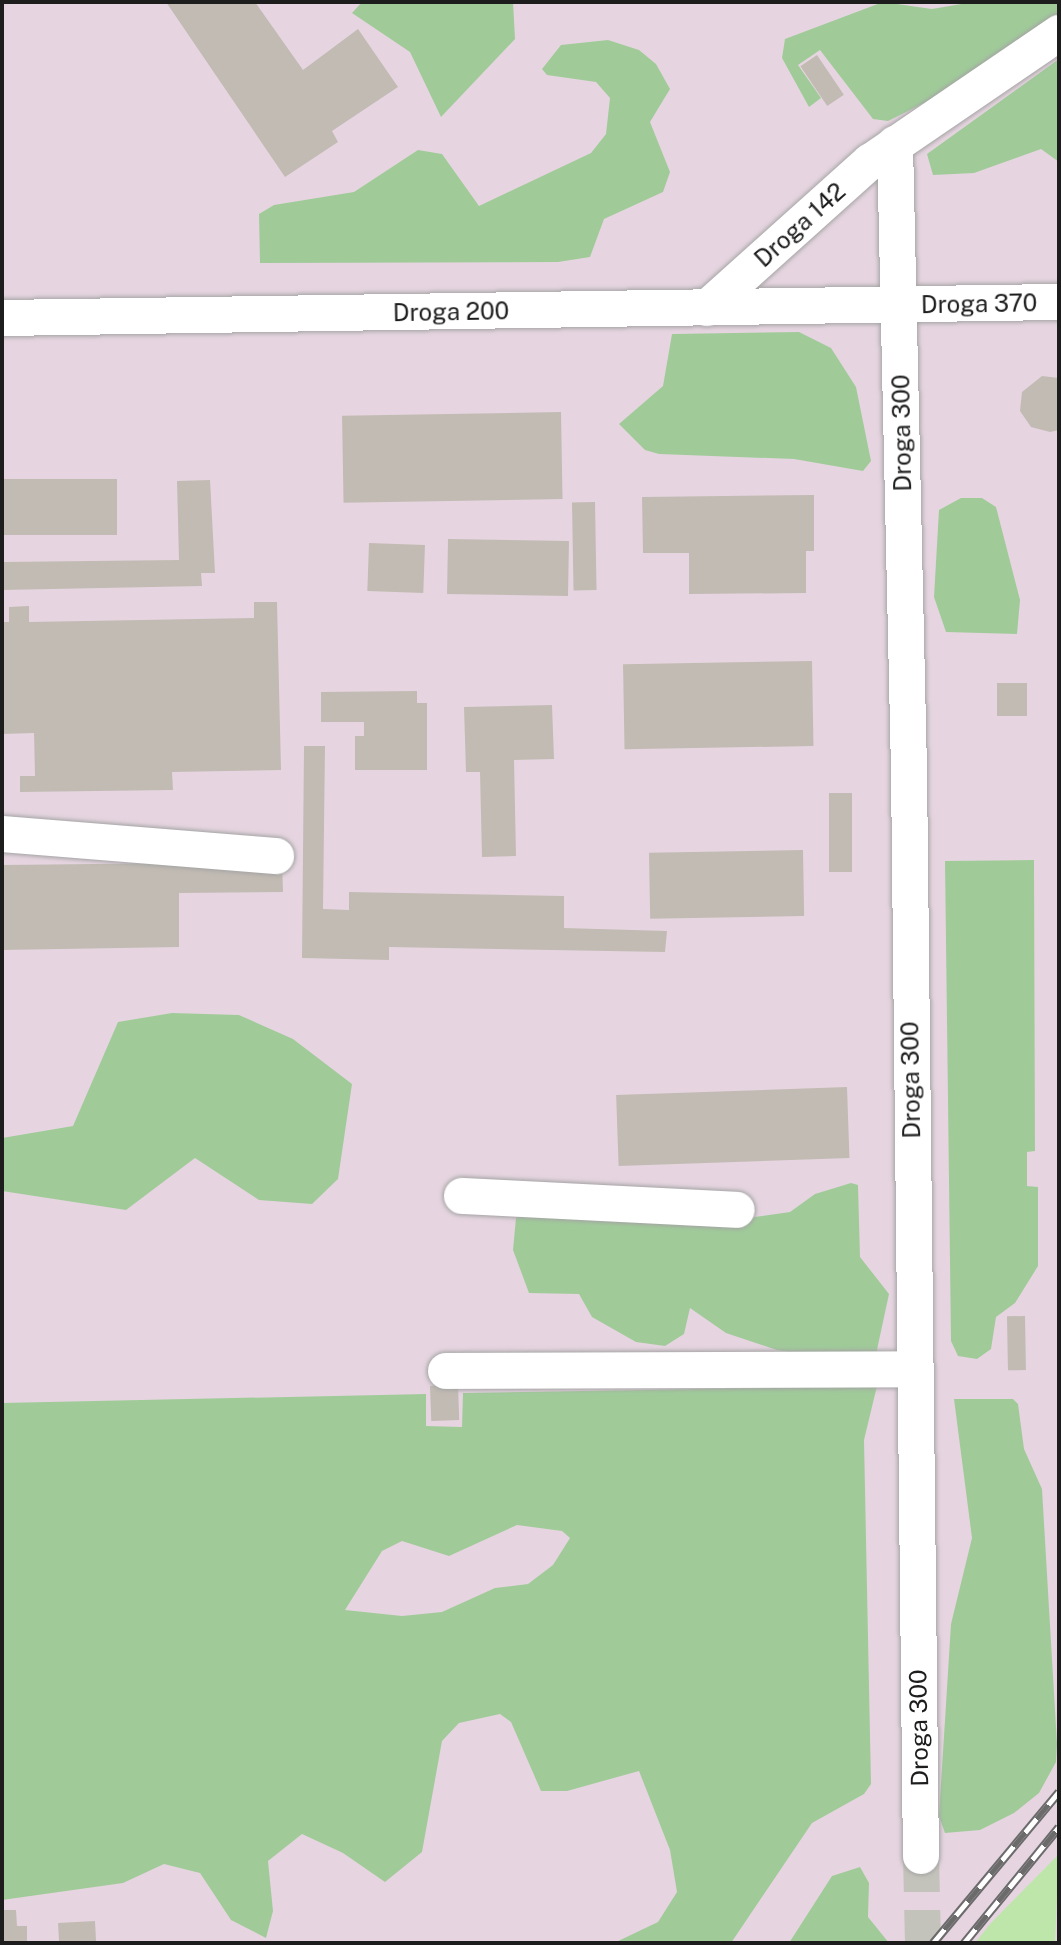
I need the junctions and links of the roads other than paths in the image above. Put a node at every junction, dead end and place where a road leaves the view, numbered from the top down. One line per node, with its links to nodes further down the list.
1 (1059, 33): 2 (lane, Droga 142)
2 (895, 144): 4 (lane); 5 (lane, Droga 142)
3 (1059, 302): 4 (lane, Droga 370)
4 (900, 305): 5 (lane, Droga 200); 11 (lane, Droga 300)
5 (707, 308): 6 (lane, Droga 200)
6 (2, 318)
7 (2, 834): 8 (lane)
8 (276, 856)
9 (462, 1196): 10 (lane)
10 (737, 1210)
11 (915, 1369): 12 (lane); 13 (lane, Droga 300)
12 (446, 1371)
13 (921, 1856)

